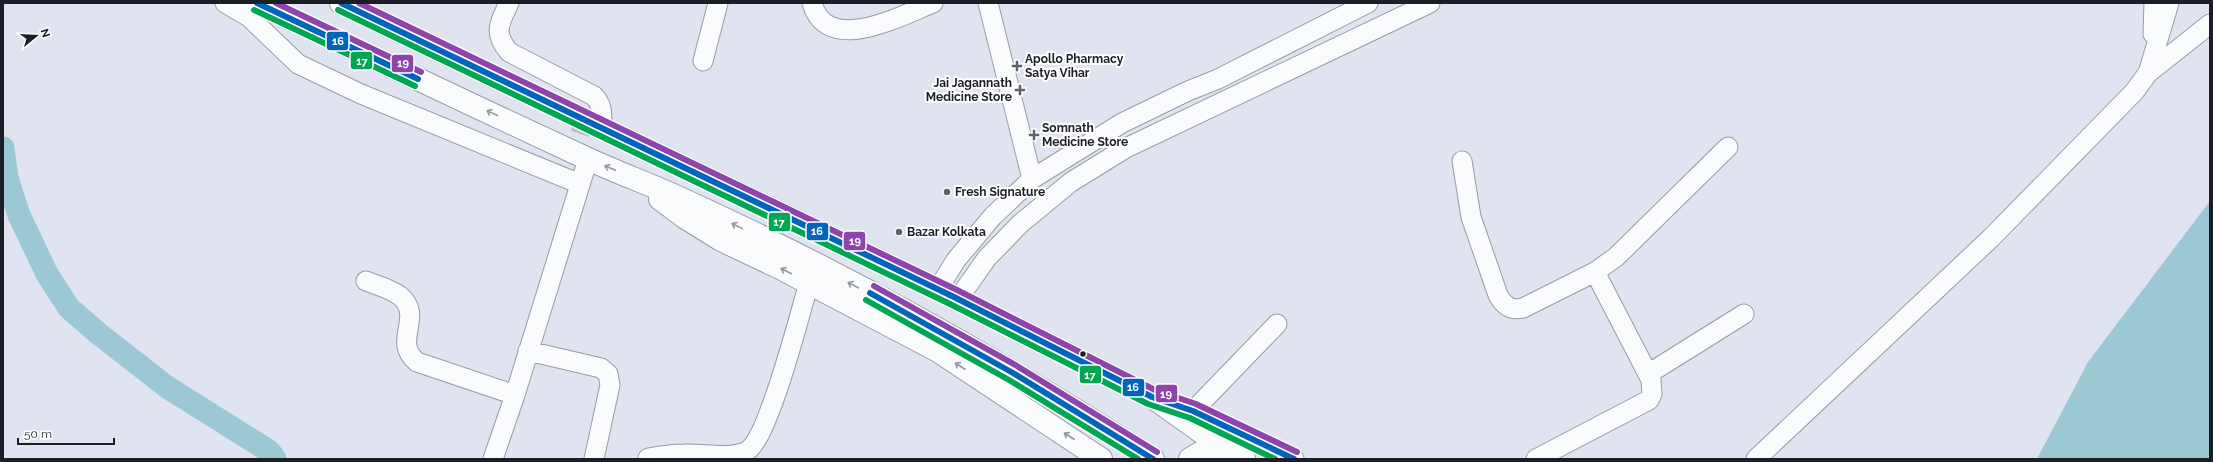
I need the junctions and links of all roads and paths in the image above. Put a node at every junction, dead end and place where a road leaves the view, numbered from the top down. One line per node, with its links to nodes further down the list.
1 (225, 3): 21 (street)
2 (257, 3): 18 (highway, one-way to 2)
3 (342, 3): 16 (highway)
4 (509, 3): 16 (street)
5 (718, 3): 14 (street)
6 (812, 3): 7 (street)
7 (933, 3)
8 (988, 3): 20 (street)
9 (1368, 3): 20 (street)
10 (1430, 3): 26 (street)
11 (2154, 3): 15 (street)
12 (2169, 3): 15 (street)
13 (2210, 24): 15 (street)
14 (703, 62)
15 (2150, 66): 36 (street)
16 (601, 128): 26 (highway)
17 (1728, 147): 23 (street)
18 (579, 160): 21 (street); 22 (highway, one-way to 18)
19 (1462, 161): 23 (street)
20 (1032, 179): 26 (street)
21 (575, 182): 29 (street)
22 (646, 184): 25 (highway, one-way to 22); 40 (highway, one-way to 22)
23 (1595, 272): 30 (street)
24 (366, 281): 31 (street)
25 (809, 283): 35 (street); 39 (highway, one-way to 25)
26 (948, 294): 32 (highway)
27 (1744, 314): 30 (street)
28 (1277, 324): 33 (street)
29 (528, 351): 31 (street); 38 (street)
30 (1648, 374): 44 (street)
31 (515, 395): 37 (street)
32 (1152, 397): 33 (street); 34 (highway)
33 (1193, 412): 43 (street)
34 (1221, 446): 41 (highway); 42 (highway)
35 (648, 458)
36 (1760, 458)
37 (492, 459)
38 (594, 459)
39 (1101, 459)
40 (1153, 459)
41 (1190, 459)
42 (1244, 459)
43 (1294, 459)
44 (1536, 459)

